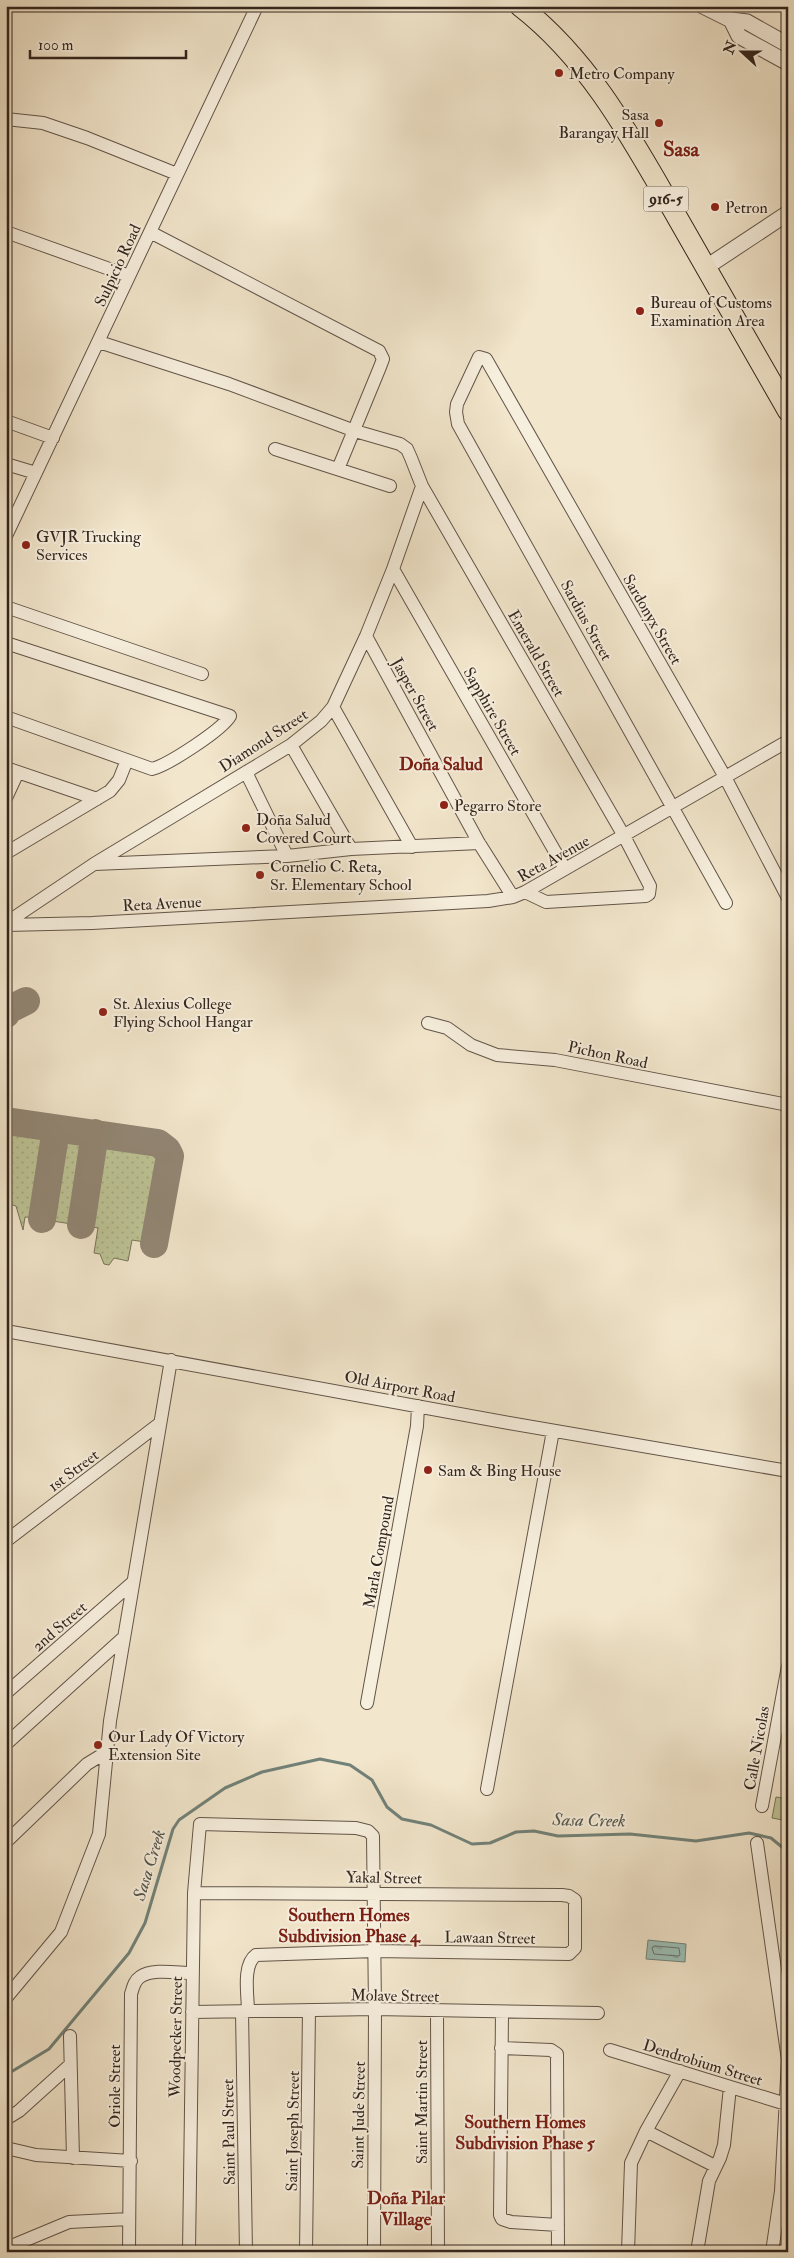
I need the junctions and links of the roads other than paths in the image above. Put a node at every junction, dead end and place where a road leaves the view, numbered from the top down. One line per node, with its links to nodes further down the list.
1 (257, 6): 8 (street, Sulpicio Road)
2 (520, 6): 12 (main road, 916-5)
3 (703, 6): 4 (street)
4 (731, 20): 5 (street); 6 (street)
5 (788, 45)
6 (788, 64)
7 (6, 120): 8 (street)
8 (177, 174): 11 (street, Sulpicio Road)
9 (788, 213): 12 (street)
10 (6, 232): 13 (street)
11 (150, 232): 13 (street, Sulpicio Road); 18 (street)
12 (705, 268): 16 (main road, 916-5)
13 (129, 276): 14 (street, Sulpicio Road)
14 (100, 342): 18 (street, Emerald Street); 19 (street, Sulpicio Road)
15 (486, 359): 39 (street, Sardonyx Street); 42 (street, Sardius Street)
16 (788, 411)
17 (6, 421): 19 (street)
18 (355, 431): 22 (street); 25 (street, Emerald Street)
19 (53, 438): 23 (street, Sulpicio Road)
20 (275, 449): 22 (street)
21 (6, 464): 23 (street)
22 (338, 469): 24 (street)
23 (36, 473): 26 (street, Sulpicio Road)
24 (390, 486)
25 (422, 486): 27 (street, Diamond Street); 43 (street, Emerald Street)
26 (6, 536)
27 (393, 569): 29 (street, Diamond Street); 50 (street, Sapphire Street)
28 (6, 607): 31 (street)
29 (366, 636): 32 (street, Diamond Street); 44 (street, Jasper Street)
30 (6, 643): 36 (street)
31 (202, 674)
32 (333, 707): 35 (street, Diamond Street); 45 (street)
33 (6, 717): 36 (street)
34 (788, 741): 39 (street, Reta Avenue)
35 (291, 745): 38 (street, Diamond Street); 46 (street)
36 (127, 760): 41 (street)
37 (12, 770): 40 (street); 41 (street)
38 (246, 772): 48 (street); 49 (street, Diamond Street)
39 (725, 777): 42 (street, Reta Avenue); 52 (street, Sardonyx Street)
40 (6, 798)
41 (97, 799): 47 (street)
42 (673, 808): 43 (street, Reta Avenue); 53 (street, Sardius Street)
43 (624, 836): 50 (street, Reta Avenue); 51 (street, Emerald Street)
44 (479, 843): 45 (street); 51 (street, Jasper Street)
45 (412, 847): 46 (street)
46 (351, 849): 48 (street)
47 (6, 853)
48 (287, 856): 49 (street)
49 (94, 864): 54 (street, Diamond Street)
50 (564, 869): 51 (street, Reta Avenue)
51 (519, 895): 54 (street, Reta Avenue)
52 (788, 898)
53 (726, 903)
54 (6, 924)
55 (428, 1023): 56 (street, Pichon Road)
56 (788, 1105)
57 (6, 1331): 58 (street, Old Airport Road)
58 (171, 1360): 59 (street, Old Airport Road); 60 (street)
59 (418, 1406): 61 (street, Old Airport Road); 68 (street, Marla Compound)
60 (159, 1424): 63 (street, 1st Street); 64 (street)
61 (553, 1431): 62 (street, Old Airport Road); 71 (street)
62 (788, 1471)
63 (6, 1541)
64 (132, 1583): 65 (street); 67 (street, 2nd Street)
65 (122, 1639): 69 (street); 70 (street)
66 (788, 1666): 72 (street, Calle Nicolas)
67 (6, 1693)
68 (368, 1703)
69 (6, 1744)
70 (105, 1753): 74 (street); 82 (street)
71 (487, 1789)
72 (762, 1806)
73 (363, 1829): 76 (street, Woodpecker Street); 77 (street, Saint Jude Street)
74 (6, 1842)
75 (757, 1843): 81 (street)
76 (194, 1893): 77 (street, Yakal Street); 80 (street, Woodpecker Street)
77 (375, 1894): 78 (street, Saint Jude Street); 79 (street, Yakal Street)
78 (375, 1951): 79 (street, Lawaan Street); 84 (street, Saint Jude Street); 85 (street, Lawaan Street)
79 (573, 1952)
80 (192, 1973): 86 (street, Woodpecker Street); 101 (street, Oriole Street)
81 (784, 1992): 96 (street)
82 (6, 1998)
83 (310, 2010): 84 (street, Molave Street); 85 (street, Molave Street); 110 (street, Saint Joseph Street)
84 (376, 2010): 87 (street, Molave Street); 111 (street, Saint Jude Street)
85 (245, 2011): 86 (street, Molave Street); 109 (street, Saint Paul Street)
86 (192, 2012): 108 (street, Woodpecker Street)
87 (437, 2012): 88 (street, Molave Street); 112 (street, Saint Martin Street)
88 (502, 2012): 89 (street, Molave Street); 91 (street)
89 (598, 2013)
90 (70, 2036): 93 (street)
91 (501, 2048): 105 (street); 105 (street)
92 (610, 2050): 94 (street, Dendrobium Street)
93 (70, 2065): 97 (street); 100 (street)
94 (680, 2072): 95 (street, Dendrobium Street); 98 (street)
95 (730, 2088): 96 (street, Dendrobium Street); 102 (street)
96 (786, 2104): 103 (street)
97 (6, 2119)
98 (646, 2131): 102 (street); 114 (street)
99 (6, 2148): 100 (street)
100 (73, 2158): 101 (street)
101 (130, 2161): 104 (street, Oriole Street)
102 (715, 2166): 115 (street)
103 (784, 2191): 116 (street)
104 (129, 2219): 106 (street); 107 (street, Oriole Street)
105 (558, 2225): 113 (street)
106 (6, 2250)
107 (129, 2252)
108 (189, 2252)
109 (246, 2252)
110 (306, 2252)
111 (374, 2252)
112 (438, 2252)
113 (558, 2252)
114 (628, 2252)
115 (697, 2252)
116 (772, 2252)

